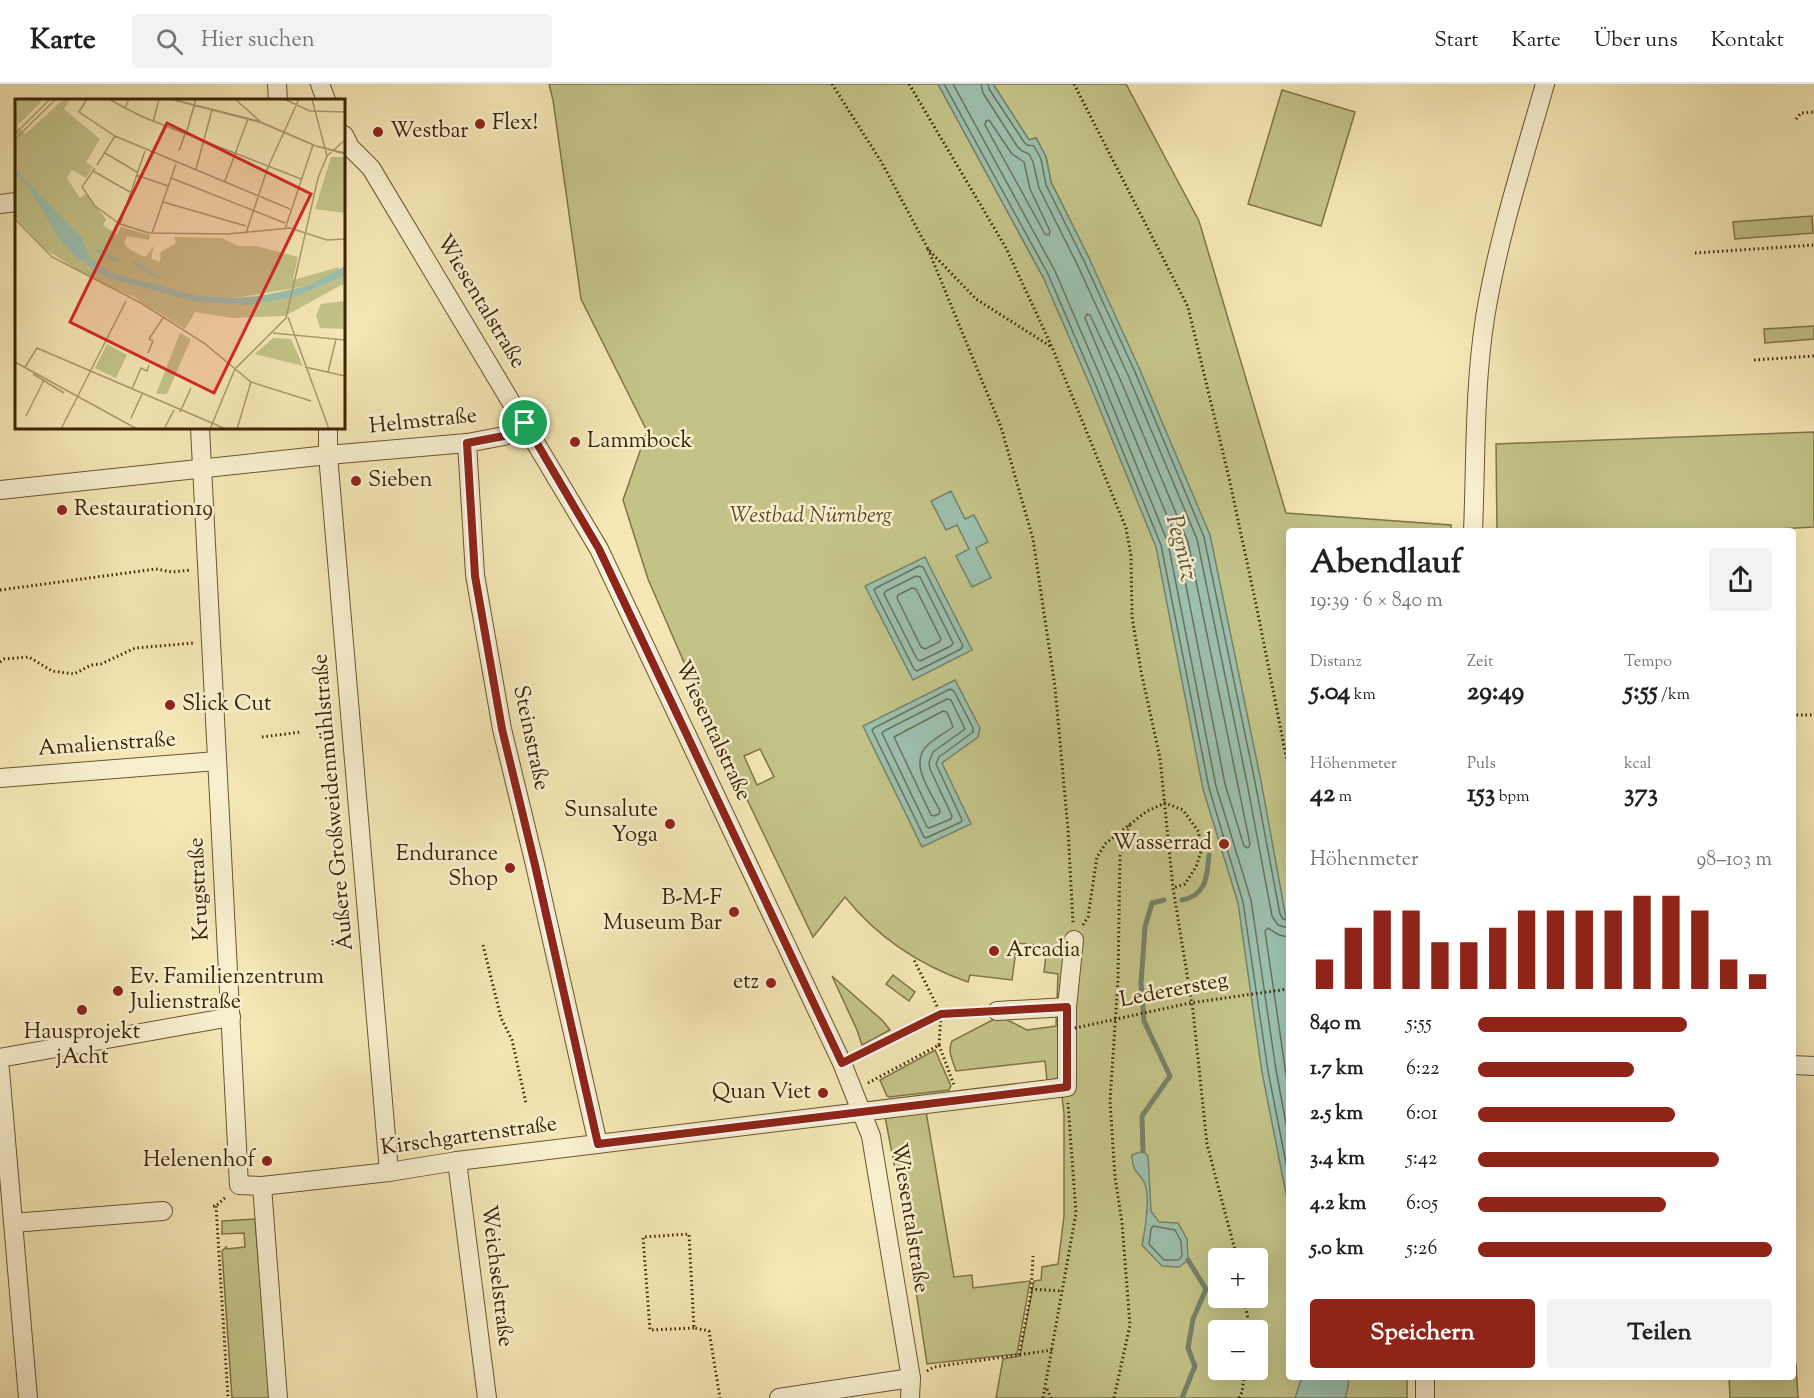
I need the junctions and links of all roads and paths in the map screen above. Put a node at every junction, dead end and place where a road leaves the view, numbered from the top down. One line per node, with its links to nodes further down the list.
1 (277, 84): 7 (street)
2 (320, 84): 8 (street)
3 (832, 84): 15 (path)
4 (909, 84): 17 (path)
5 (1074, 84): 36 (path)
6 (1545, 84): 27 (street)
7 (278, 99)
8 (326, 99)
9 (1814, 112): 10 (path)
10 (1796, 119)
11 (346, 145): 20 (street, Wiesentalstraße)
12 (15, 202): 13 (street)
13 (0, 204)
14 (1814, 245): 16 (path)
15 (928, 249): 17 (path); 42 (path)
16 (1695, 253)
17 (1052, 347): 39 (path)
18 (1814, 356): 19 (path)
19 (1754, 360)
20 (525, 423): 23 (street, Helmstraße); 53 (street, Wiesentalstraße)
21 (200, 429): 25 (street, Krugstraße)
22 (328, 429): 24 (street, Äußere Großweidenmühlstraße)
23 (467, 443): 24 (street, Helmstraße); 62 (street, Steinstraße)
24 (328, 455): 25 (street, Helmstraße); 64 (street, Äußere Großweidenmühlstraße)
25 (202, 470): 26 (street, Helmstraße); 30 (street, Krugstraße)
26 (0, 490)
27 (1473, 528)
28 (176, 571): 29 (path)
29 (0, 590)
30 (211, 642): 31 (path); 37 (street, Krugstraße)
31 (0, 663)
32 (1796, 715): 33 (path)
33 (1814, 715)
34 (301, 732): 35 (path)
35 (262, 737)
36 (1286, 756)
37 (217, 761): 38 (street, Amalienstraße); 49 (street, Krugstraße)
38 (0, 778)
39 (1165, 803): 40 (path); 41 (path); 41 (path)
40 (1130, 824): 42 (path); 89 (path)
41 (1173, 888): 69 (path)
42 (1074, 940): 46 (street)
43 (483, 945): 60 (path)
44 (914, 960): 48 (path)
45 (1286, 989): 50 (path, Lederersteg, bridge)
46 (1067, 1007): 47 (street); 50 (street)
47 (997, 1011): 48 (path)
48 (941, 1014): 51 (path); 53 (path)
49 (231, 1017): 52 (street); 65 (street, Krugstraße)
50 (1066, 1030): 57 (street)
51 (939, 1045): 58 (path); 59 (path)
52 (0, 1058)
53 (842, 1063): 58 (street, Wiesentalstraße)
54 (1796, 1065): 55 (street)
55 (1814, 1066)
56 (0, 1070): 68 (street)
57 (1067, 1087): 59 (street, Kirschgartenstraße); 72 (path)
58 (853, 1090): 61 (street, Wiesentalstraße)
59 (957, 1100): 61 (street, Kirschgartenstraße)
60 (526, 1102)
61 (862, 1112): 62 (street, Kirschgartenstraße); 76 (street, Wiesentalstraße)
62 (598, 1144): 63 (street, Kirschgartenstraße)
63 (457, 1161): 64 (street, Kirschgartenstraße); 83 (street, Weichselstraße)
64 (389, 1172): 65 (street, Kirschgartenstraße)
65 (262, 1186): 82 (street)
66 (216, 1206): 81 (path)
67 (163, 1211): 68 (street)
68 (9, 1218): 80 (street)
69 (1234, 1248)
70 (1033, 1256): 71 (path)
71 (1031, 1289): 72 (path); 75 (path)
72 (1063, 1291): 74 (path)
73 (694, 1328): 73 (path); 84 (path)
74 (1052, 1350): 75 (path); 79 (path)
75 (1019, 1355): 76 (path)
76 (910, 1378): 85 (street); 86 (street, Wiesentalstraße)
77 (1244, 1380): 90 (path)
78 (1425, 1380): 91 (street)
79 (1046, 1387): 87 (path); 88 (path)
80 (28, 1398)
81 (228, 1398)
82 (278, 1398)
83 (487, 1398)
84 (720, 1398)
85 (779, 1398)
86 (910, 1398)
87 (1043, 1398)
88 (1051, 1398)
89 (1114, 1398)
90 (1239, 1398)
91 (1425, 1398)

